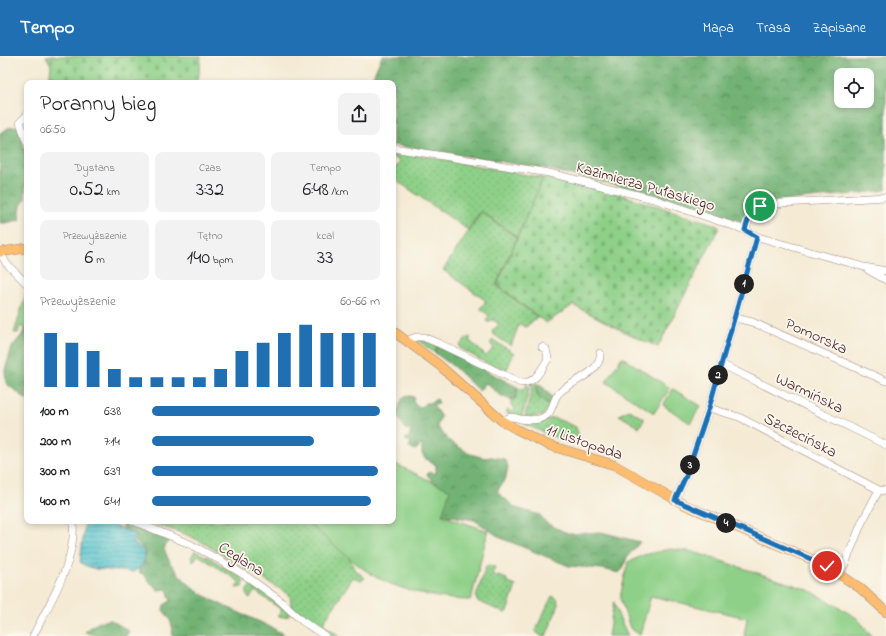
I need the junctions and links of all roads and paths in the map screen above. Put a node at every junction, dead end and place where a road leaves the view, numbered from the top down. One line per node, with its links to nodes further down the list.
1 (24, 118): 2 (street)
2 (24, 133)
3 (396, 148): 5 (street, Kazimierza Pułaskiego)
4 (886, 197): 5 (street)
5 (745, 230): 6 (street, Kazimierza Pułaskiego)
6 (757, 237): 9 (street, Kazimierza Pułaskiego); 13 (street)
7 (24, 248): 8 (main road)
8 (0, 252): 12 (street)
9 (864, 267): 10 (street, Kazimierza Pułaskiego); 11 (street)
10 (886, 271)
11 (886, 280)
12 (24, 281)
13 (734, 318): 18 (street); 19 (street, Pomorska)
14 (396, 333): 15 (main road, 11 Listopada)
15 (408, 342): 16 (street); 21 (main road, 11 Listopada)
16 (542, 346)
17 (600, 353): 21 (street)
18 (721, 364): 20 (street); 22 (street, Warmińska)
19 (886, 381)
20 (709, 408): 23 (street, Szczecińska); 24 (street)
21 (502, 421): 24 (main road, 11 Listopada)
22 (886, 445)
23 (882, 491): 27 (street)
24 (675, 500): 27 (main road, 11 Listopada)
25 (73, 524): 29 (street)
26 (140, 524): 30 (street, Ceglana)
27 (840, 573): 28 (main road, 11 Listopada)
28 (886, 612)
29 (33, 636)
30 (325, 636)

